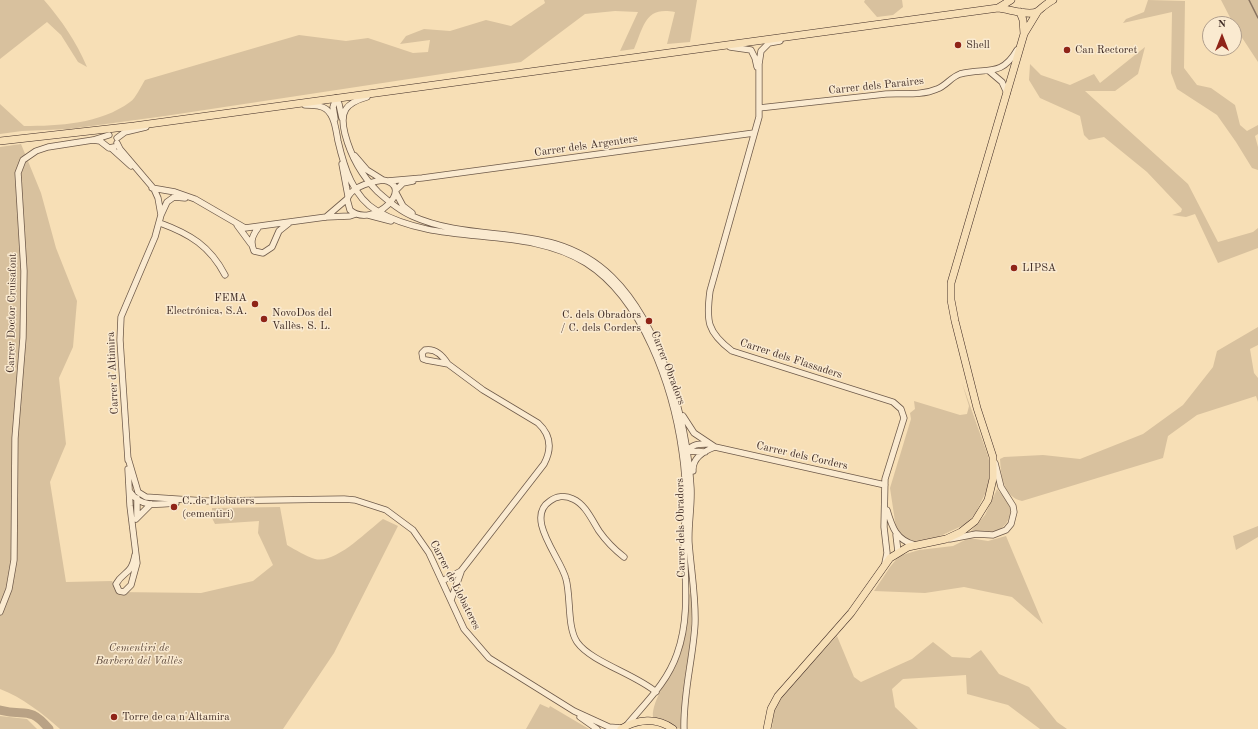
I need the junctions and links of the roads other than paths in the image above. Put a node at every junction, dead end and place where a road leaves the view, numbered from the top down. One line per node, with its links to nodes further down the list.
1 (1011, 0): 5 (main road)
2 (1015, 0): 6 (main road)
3 (1053, 0): 4 (main road)
4 (1041, 6): 6 (main road); 7 (main road)
5 (998, 8): 6 (main road); 8 (main road)
6 (1019, 11): 7 (main road)
7 (1024, 34): 9 (main road)
8 (801, 35): 10 (main road); 12 (street, Carrer dels Flassaders)
9 (1022, 42): 11 (street, Carrer dels Paraires); 14 (main road)
10 (716, 47): 12 (street, Carrer dels Flassaders); 13 (main road)
11 (989, 71): 14 (street); 17 (street, Carrer dels Paraires)
12 (759, 83): 17 (street, Carrer dels Flassaders)
13 (380, 92): 15 (main road); 19 (street, Carrer dels Obradors)
14 (1006, 93): 70 (main road)
15 (336, 98): 16 (main road); 19 (street, Carrer dels Obradors); 20 (street, Carrer dels Obradors)
16 (289, 104): 18 (main road); 20 (street, Carrer dels Obradors)
17 (759, 108): 21 (street, Carrer dels Flassaders)
18 (178, 120): 24 (street); 25 (main road)
19 (343, 124): 27 (street, Carrer dels Obradors)
20 (335, 125): 28 (street, Carrer dels Obradors)
21 (754, 133): 30 (street, Carrer dels Argenters); 73 (street, Carrer dels Flassaders)
22 (109, 135): 23 (street, Carrer Doctor Cruisafont); 24 (street); 26 (street)
23 (93, 140): 26 (street, Carrer Doctor Cruisafont); 96 (street, Carrer Doctor Cruisafont)
24 (117, 140): 26 (street); 29 (street, Carrer d'Altimira)
25 (0, 141)
26 (108, 146): 29 (street, Carrer d'Altimira)
27 (350, 151): 31 (street, Carrer dels Obradors); 32 (street, Carrer dels Obradors)
28 (342, 156): 34 (street, Carrer dels Obradors); 38 (street, Carrer dels Obradors)
29 (144, 177): 33 (street, Carrer d'Altimira)
30 (422, 178): 31 (street, Carrer dels Argenters); 35 (street, Carrer dels Argenters)
31 (385, 181): 32 (street, Carrer dels Argenters); 35 (street, Carrer dels Obradors)
32 (370, 183): 34 (street, Carrer dels Argenters); 39 (street, Carrer dels Obradors)
33 (152, 188): 36 (street); 37 (street, Carrer d'Altimira)
34 (355, 190): 38 (street, Carrer dels Argenters); 40 (street, Carrer dels Obradors)
35 (396, 191): 39 (street); 45 (street)
36 (175, 194): 37 (street); 42 (street); 49 (street)
37 (158, 198): 42 (street, Carrer d'Altimira)
38 (348, 198): 41 (street); 44 (street, Carrer dels Argenters)
39 (391, 203): 40 (street); 45 (street, Carrer dels Obradors)
40 (378, 212): 43 (street); 47 (street, Carrer dels Obradors)
41 (356, 214): 43 (street); 44 (street)
42 (161, 215): 48 (street, Carrer d'Altimira)
43 (368, 215): 47 (street)
44 (326, 217): 46 (street)
45 (415, 218): 51 (street, Carrer dels Obradors)
46 (293, 221): 50 (street); 54 (street)
47 (397, 221): 51 (street, Carrer dels Obradors)
48 (160, 223): 61 (street); 71 (street, Carrer d'Altimira)
49 (237, 225): 50 (street); 54 (street)
50 (258, 228): 54 (street)
51 (468, 232): 52 (street, Carrer dels Obradors); 53 (street, Carrer Obradors)
52 (529, 237): 53 (street, Carrer dels Obradors); 55 (street); 57 (street, Carrer dels Obradors)
53 (513, 240): 55 (street, Carrer Obradors)
54 (251, 244)
55 (537, 244): 56 (street, Carrer Obradors)
56 (550, 247): 57 (street); 58 (street, Carrer Obradors)
57 (565, 247): 58 (street, Carrer dels Obradors); 59 (street, Carrer dels Obradors)
58 (576, 258): 59 (street, Carrer dels Obradors); 62 (street, Carrer Obradors)
59 (599, 266): 60 (street, Carrer dels Obradors)
60 (605, 270): 62 (street, Carrer dels Obradors); 64 (street, Carrer dels Obradors)
61 (225, 275)
62 (634, 311): 64 (street, Carrer dels Obradors); 66 (street, Carrer Obradors)
63 (448, 364): 91 (street)
64 (668, 376): 65 (street, Carrer dels Obradors)
65 (677, 401): 67 (street, Carrer dels Corders); 68 (street, Carrer dels Obradors)
66 (674, 412): 68 (street); 77 (street, Carrer Obradors)
67 (713, 445): 68 (street, Carrer dels Corders); 69 (street); 73 (street, Carrer dels Corders)
68 (687, 449): 69 (street); 74 (street, Carrer dels Obradors); 77 (street)
69 (705, 452): 74 (street)
70 (993, 457): 83 (main road); 83 (street)
71 (128, 458): 72 (street, Carrer d'Altimira); 75 (street, Carrer d'Altimira)
72 (132, 475): 75 (street, Carrer d'Altimira); 75 (street, Carrer d'Altimira)
73 (886, 485): 79 (street, Carrer dels Flassaders)
74 (691, 488): 84 (street, Carrer dels Obradors)
75 (139, 499): 76 (street, Carrer de Llobateres); 78 (street, Carrer de Llobateres); 80 (street, Carrer d'Altimira); 81 (street, Carrer d'Altimira)
76 (188, 500): 78 (street, Carrer de Llobateres); 93 (street, Carrer de Llobateres)
77 (685, 500): 84 (street, Carrer Obradors)
78 (152, 504): 80 (street, Carrer d'Altimira)
79 (886, 507): 82 (street, Carrer dels Flassaders); 85 (street, Carrer dels Flassaders)
80 (137, 517): 81 (street, Carrer d'Altimira)
81 (133, 524): 88 (street, Carrer d'Altimira)
82 (896, 534): 86 (street); 87 (street, Carrer dels Flassaders)
83 (946, 539): 86 (main road)
84 (686, 540): 97 (street, Carrer Obradors); 102 (street, Carrer dels Obradors)
85 (887, 542): 87 (street); 90 (street, Carrer dels Flassaders)
86 (916, 545): 87 (main road)
87 (898, 552): 90 (main road)
88 (135, 555): 92 (street, Carrer d'Altimira); 94 (street, Carrer d'Altimira)
89 (624, 557): 97 (street)
90 (884, 565): 103 (main road)
91 (461, 571): 93 (street); 95 (street)
92 (118, 581): 94 (street); 94 (street)
93 (442, 581): 95 (street, Carrer de Llobateres)
94 (128, 589)
95 (451, 600): 98 (street, Carrer de Llobateres)
96 (0, 612)
97 (656, 692): 99 (street, Carrer Obradors)
98 (574, 711): 99 (street, Carrer de Llobateres); 100 (street, Carrer de Llobateres)
99 (623, 728): 101 (main road)
100 (597, 729)
101 (673, 729)
102 (684, 729)
103 (767, 729)

